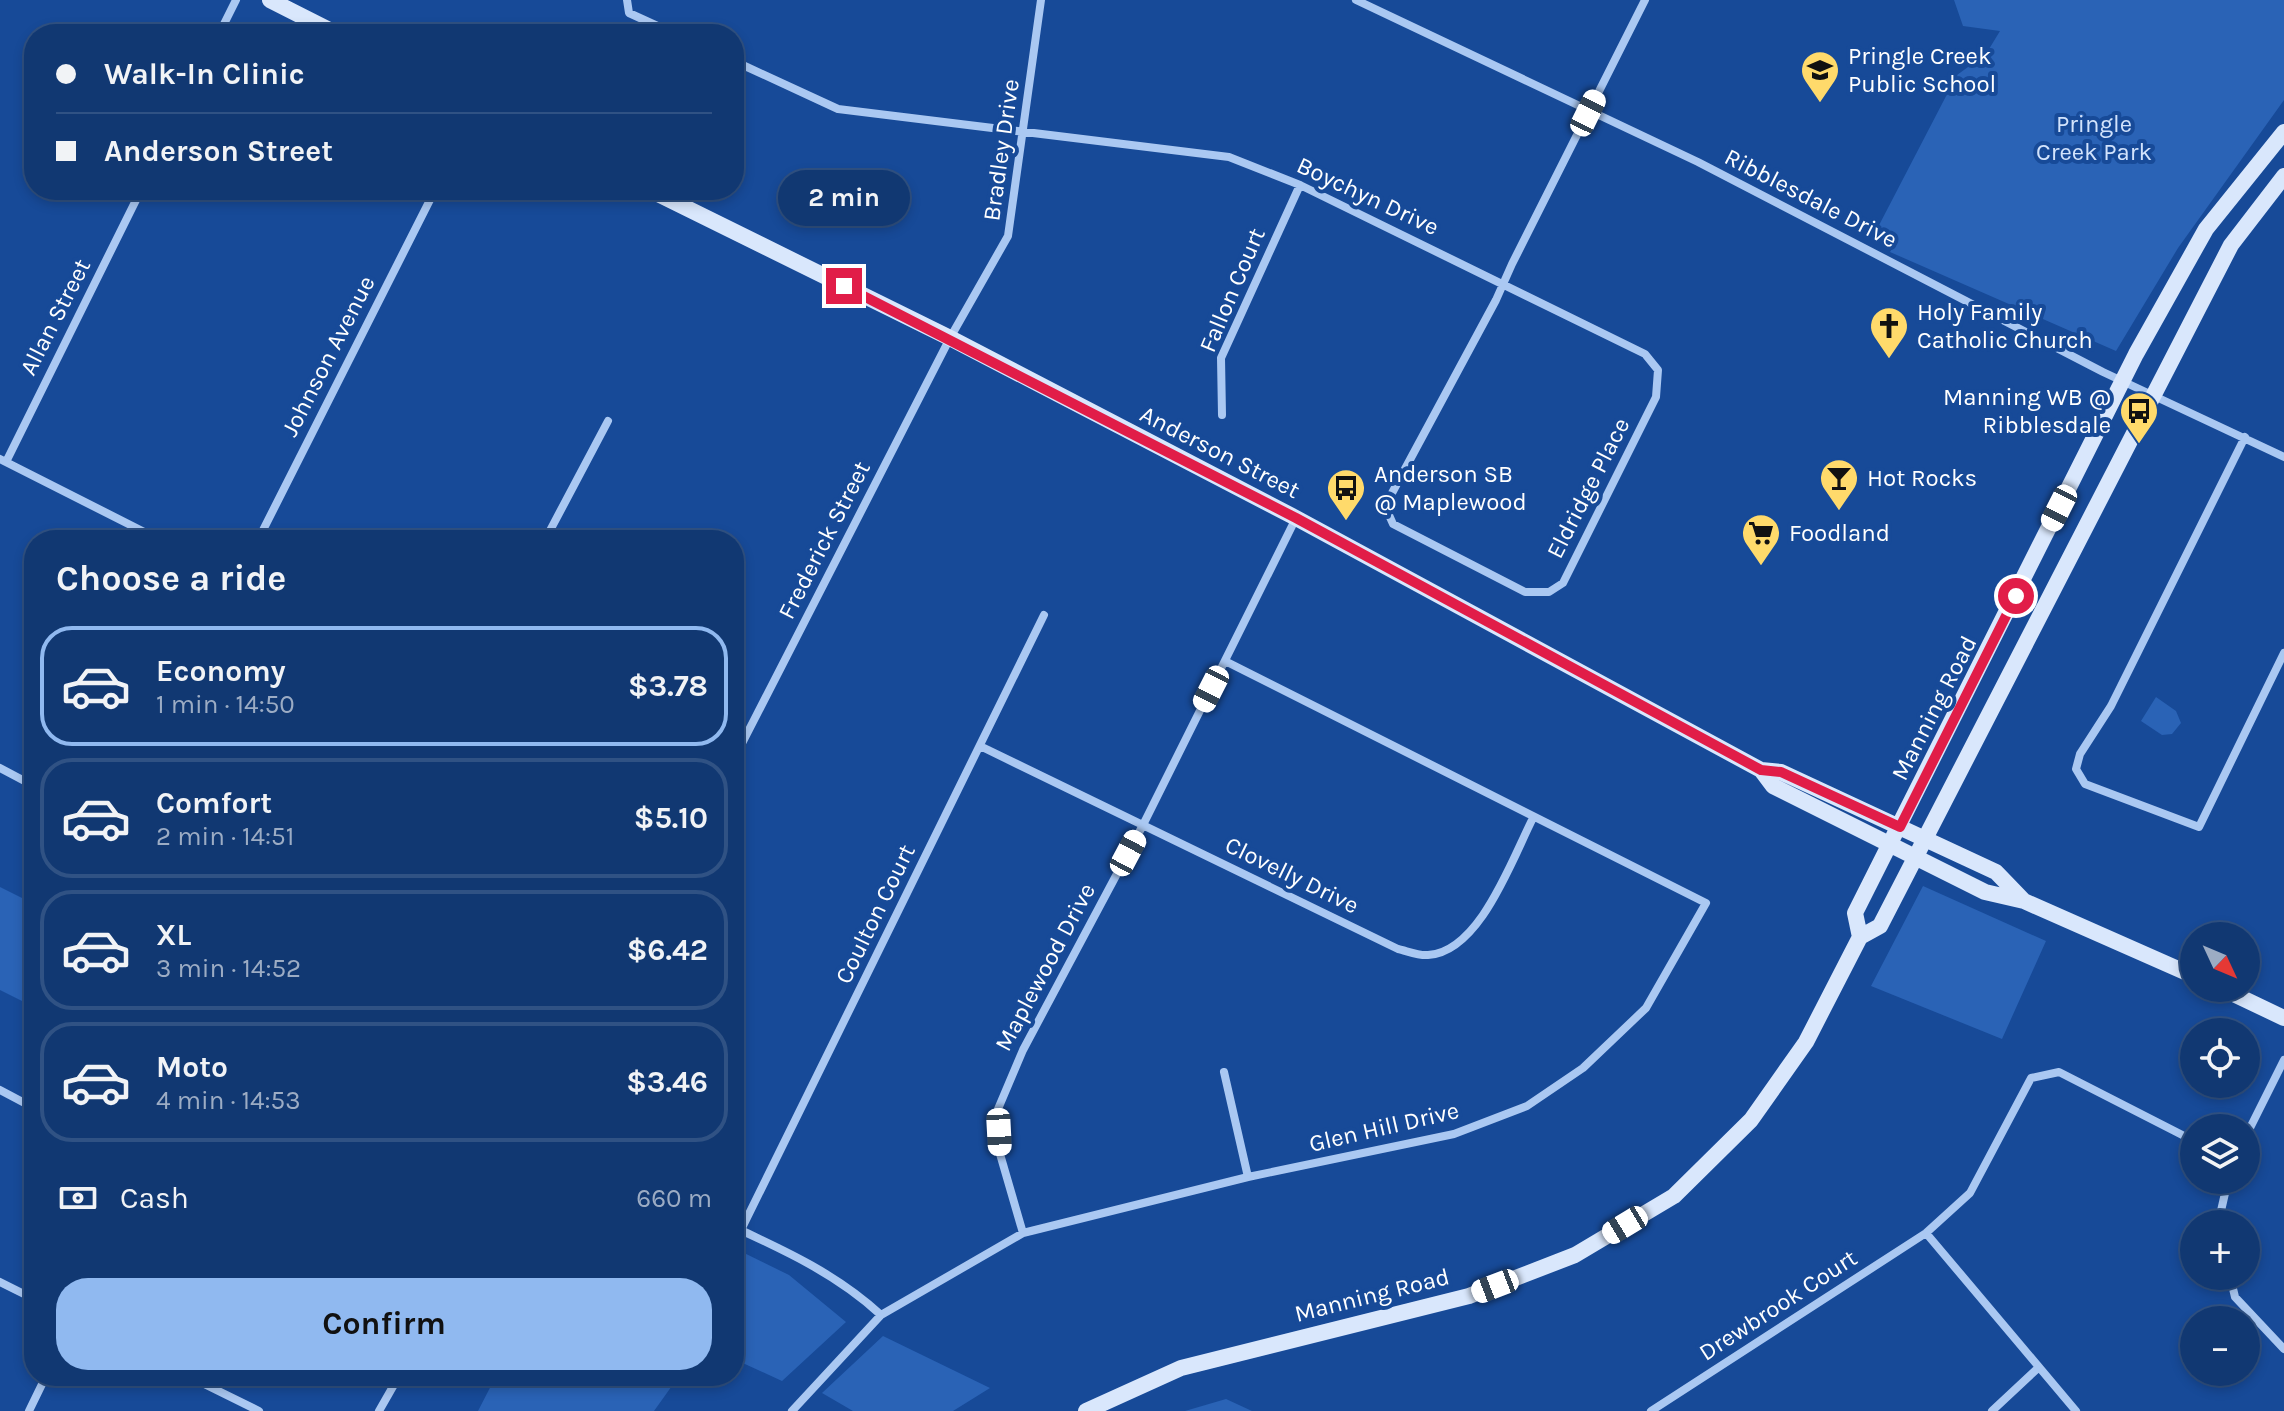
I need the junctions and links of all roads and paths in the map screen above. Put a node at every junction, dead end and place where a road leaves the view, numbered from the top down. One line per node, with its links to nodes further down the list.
1 (236, 0): 7 (street)
2 (270, 0): 8 (main road)
3 (627, 0): 9 (street)
4 (1041, 0): 13 (street, Bradley Drive)
5 (1356, 0): 11 (street, Ribblesdale Drive)
6 (1645, 0): 11 (street)
7 (224, 24)
8 (317, 24)
9 (653, 24)
10 (744, 66): 13 (street, Boychyn Drive)
11 (1588, 113): 19 (street); 21 (street, Ribblesdale Drive)
12 (2284, 132): 21 (main road, Manning Road)
13 (1025, 134): 15 (street, Boychyn Drive); 20 (street, Bradley Drive)
14 (2284, 176): 22 (main road, Manning Road)
15 (1300, 185): 19 (street, Boychyn Drive); 23 (street, Fallon Court)
16 (136, 200): 27 (street, Allan Street)
17 (430, 200): 30 (street, Johnson Avenue)
18 (670, 200): 20 (main road, Anderson Street)
19 (1504, 282): 19 (street, Eldridge Place)
20 (950, 338): 28 (main road, Anderson Street); 35 (street, Frederick Street)
21 (2123, 381): 22 (street, Ribblesdale Drive); 42 (main road, Manning Road)
22 (2151, 394): 25 (street, Ribblesdale Drive); 43 (main road, Manning Road)
23 (1222, 415)
24 (608, 421): 31 (street)
25 (2245, 437): 26 (street, Ribblesdale Drive); 33 (street)
26 (2284, 457)
27 (3, 460): 29 (street)
28 (1296, 518): 34 (street, Maplewood Drive); 38 (main road, Anderson Street)
29 (140, 530)
30 (263, 530)
31 (550, 530)
32 (1044, 615): 36 (street, Coulton Court)
33 (2284, 653)
34 (1225, 661): 40 (street, Glen Hill Drive); 41 (street, Maplewood Drive)
35 (744, 740)
36 (980, 746): 41 (street, Clovelly Drive); 58 (street, Coulton Court)
37 (0, 768): 39 (street)
38 (1761, 770): 42 (main road, Anderson Street); 44 (main road, Anderson Street)
39 (24, 781)
40 (1533, 818): 41 (street, Clovelly Drive); 57 (street, Glen Hill Drive)
41 (1143, 825): 60 (street, Maplewood Drive)
42 (1900, 827): 43 (main road, Anderson Street); 44 (main road, Manning Road)
43 (1925, 839): 45 (main road, Manning Road); 46 (main road, Anderson Street)
44 (1890, 846): 45 (main road, Anderson Street); 47 (main road, Manning Road)
45 (1916, 859): 46 (main road, Anderson Street); 47 (main road, Manning Road)
46 (2024, 901): 48 (main road, Anderson Street)
47 (1860, 937): 75 (main road, Manning Road)
48 (2180, 970)
49 (2250, 1002): 50 (main road)
50 (2284, 1018)
51 (2284, 1060): 55 (street)
52 (1224, 1072): 57 (street)
53 (0, 1090): 54 (street)
54 (24, 1103)
55 (2257, 1114)
56 (2180, 1134): 61 (street, Drewbrook Court)
57 (1248, 1177): 60 (street, Glen Hill Drive)
58 (744, 1215)
59 (744, 1232): 65 (street)
60 (1023, 1233): 65 (street, Glen Hill Drive)
61 (1926, 1233): 67 (street); 76 (street, Drewbrook Court)
62 (0, 1282): 64 (street)
63 (2233, 1290): 66 (street)
64 (24, 1294)
65 (881, 1315): 74 (street, Glen Hill Drive)
66 (2284, 1349)
67 (2038, 1368): 77 (street); 78 (street)
68 (41, 1386): 71 (street)
69 (208, 1386): 72 (street)
70 (393, 1386): 73 (street)
71 (29, 1411)
72 (259, 1411)
73 (379, 1411)
74 (792, 1411)
75 (1086, 1411)
76 (1651, 1411)
77 (1992, 1411)
78 (2076, 1411)

